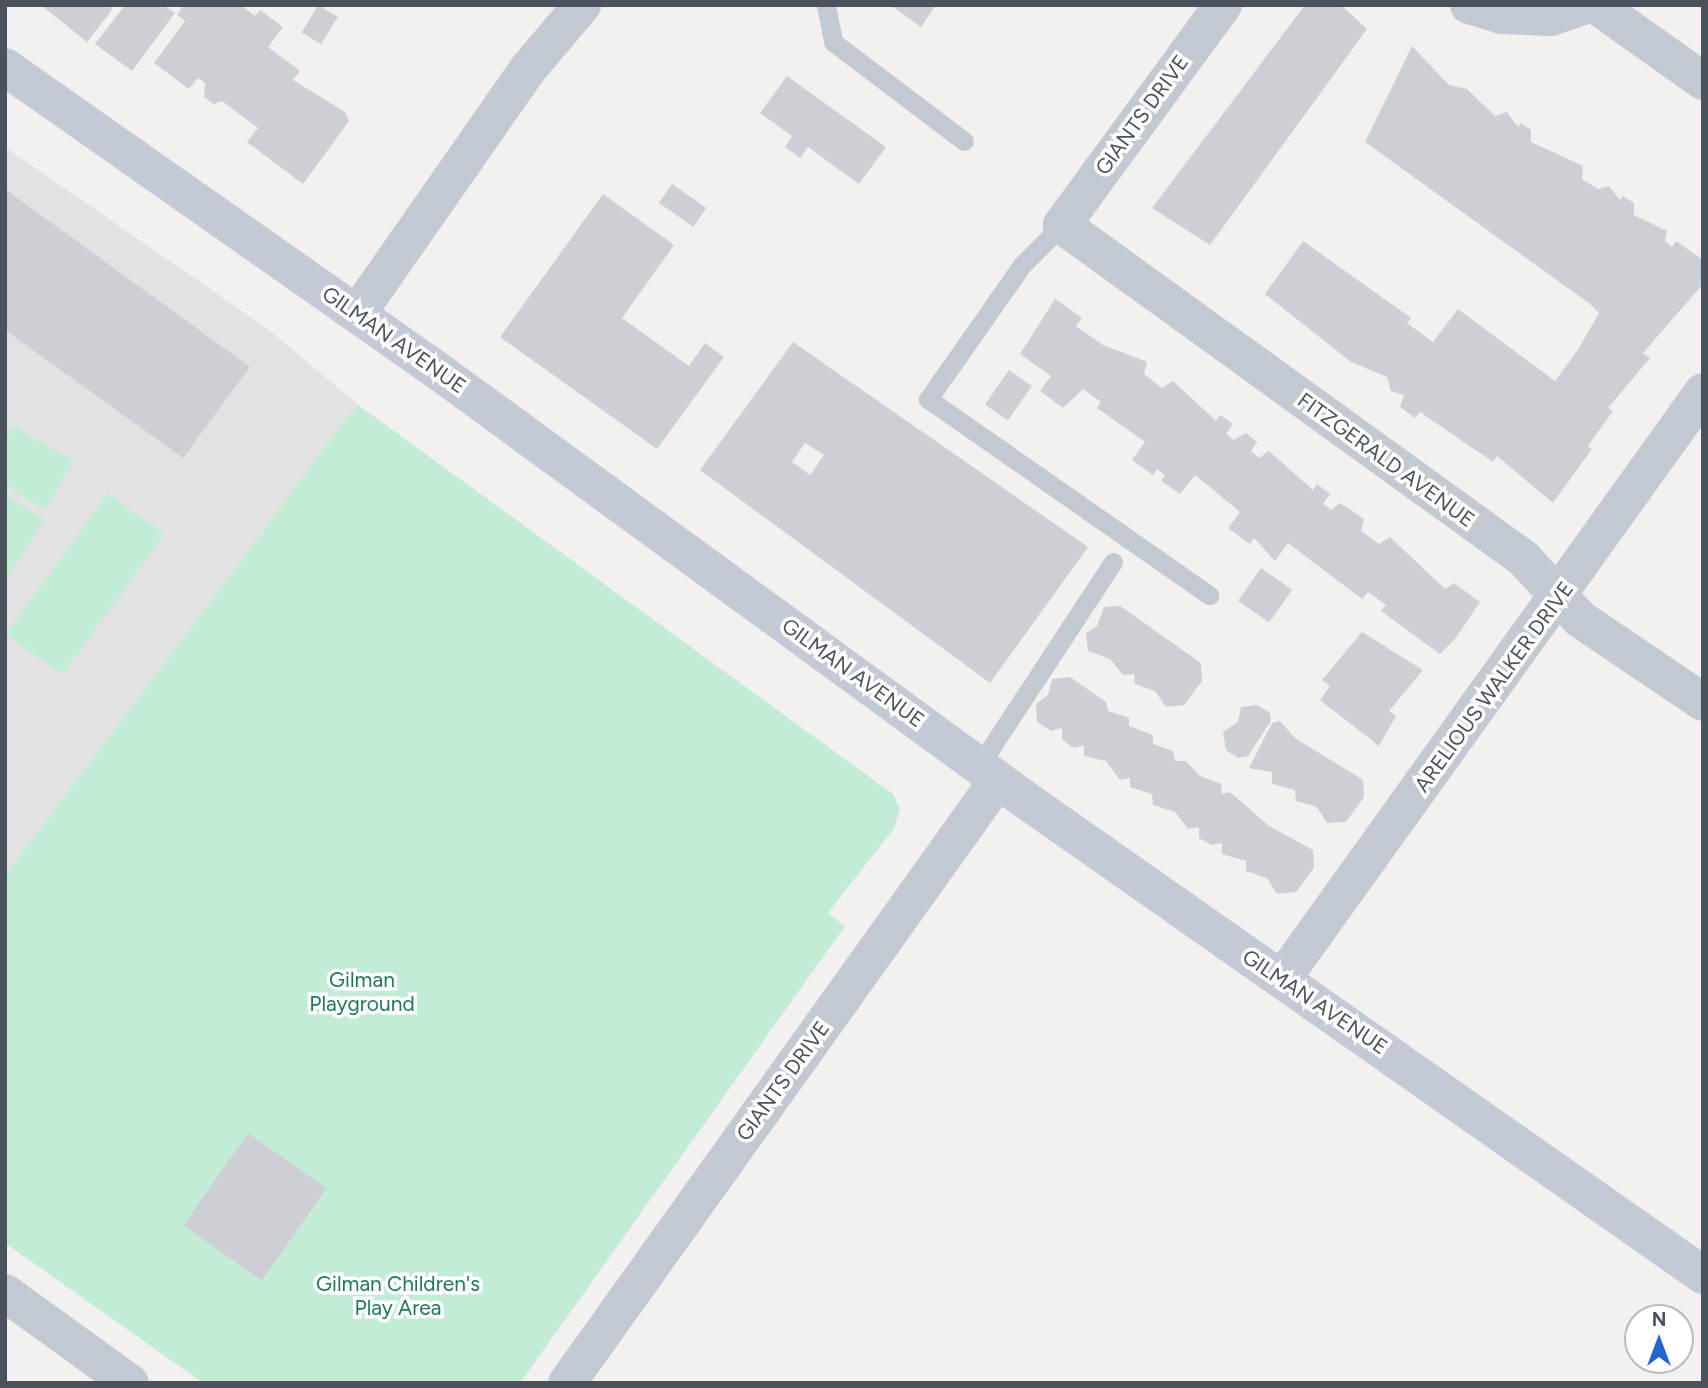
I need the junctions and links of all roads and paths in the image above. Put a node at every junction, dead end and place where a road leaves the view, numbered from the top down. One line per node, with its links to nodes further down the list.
1 (582, 5): 11 (street)
2 (826, 5): 9 (lane)
3 (1223, 5): 10 (street, GIANTS DRIVE)
4 (1469, 5): 5 (street)
5 (1586, 5)
6 (1596, 5): 8 (street)
7 (5, 67): 11 (street, GILMAN AVENUE)
8 (1703, 81)
9 (964, 141)
10 (1062, 225): 14 (lane); 15 (street, FITZGERALD AVENUE)
11 (357, 314): 17 (street, GILMAN AVENUE)
12 (1703, 392): 15 (street, ARELIOUS WALKER DRIVE)
13 (1113, 562): 17 (lane)
14 (1209, 595)
15 (1559, 596): 16 (street, FITZGERALD AVENUE); 18 (street, ARELIOUS WALKER DRIVE)
16 (1703, 702)
17 (989, 773): 18 (street, GILMAN AVENUE); 22 (street, GIANTS DRIVE)
18 (1282, 979): 19 (street, GILMAN AVENUE)
19 (1703, 1275)
20 (5, 1293): 21 (street)
21 (130, 1383)
22 (567, 1383)

